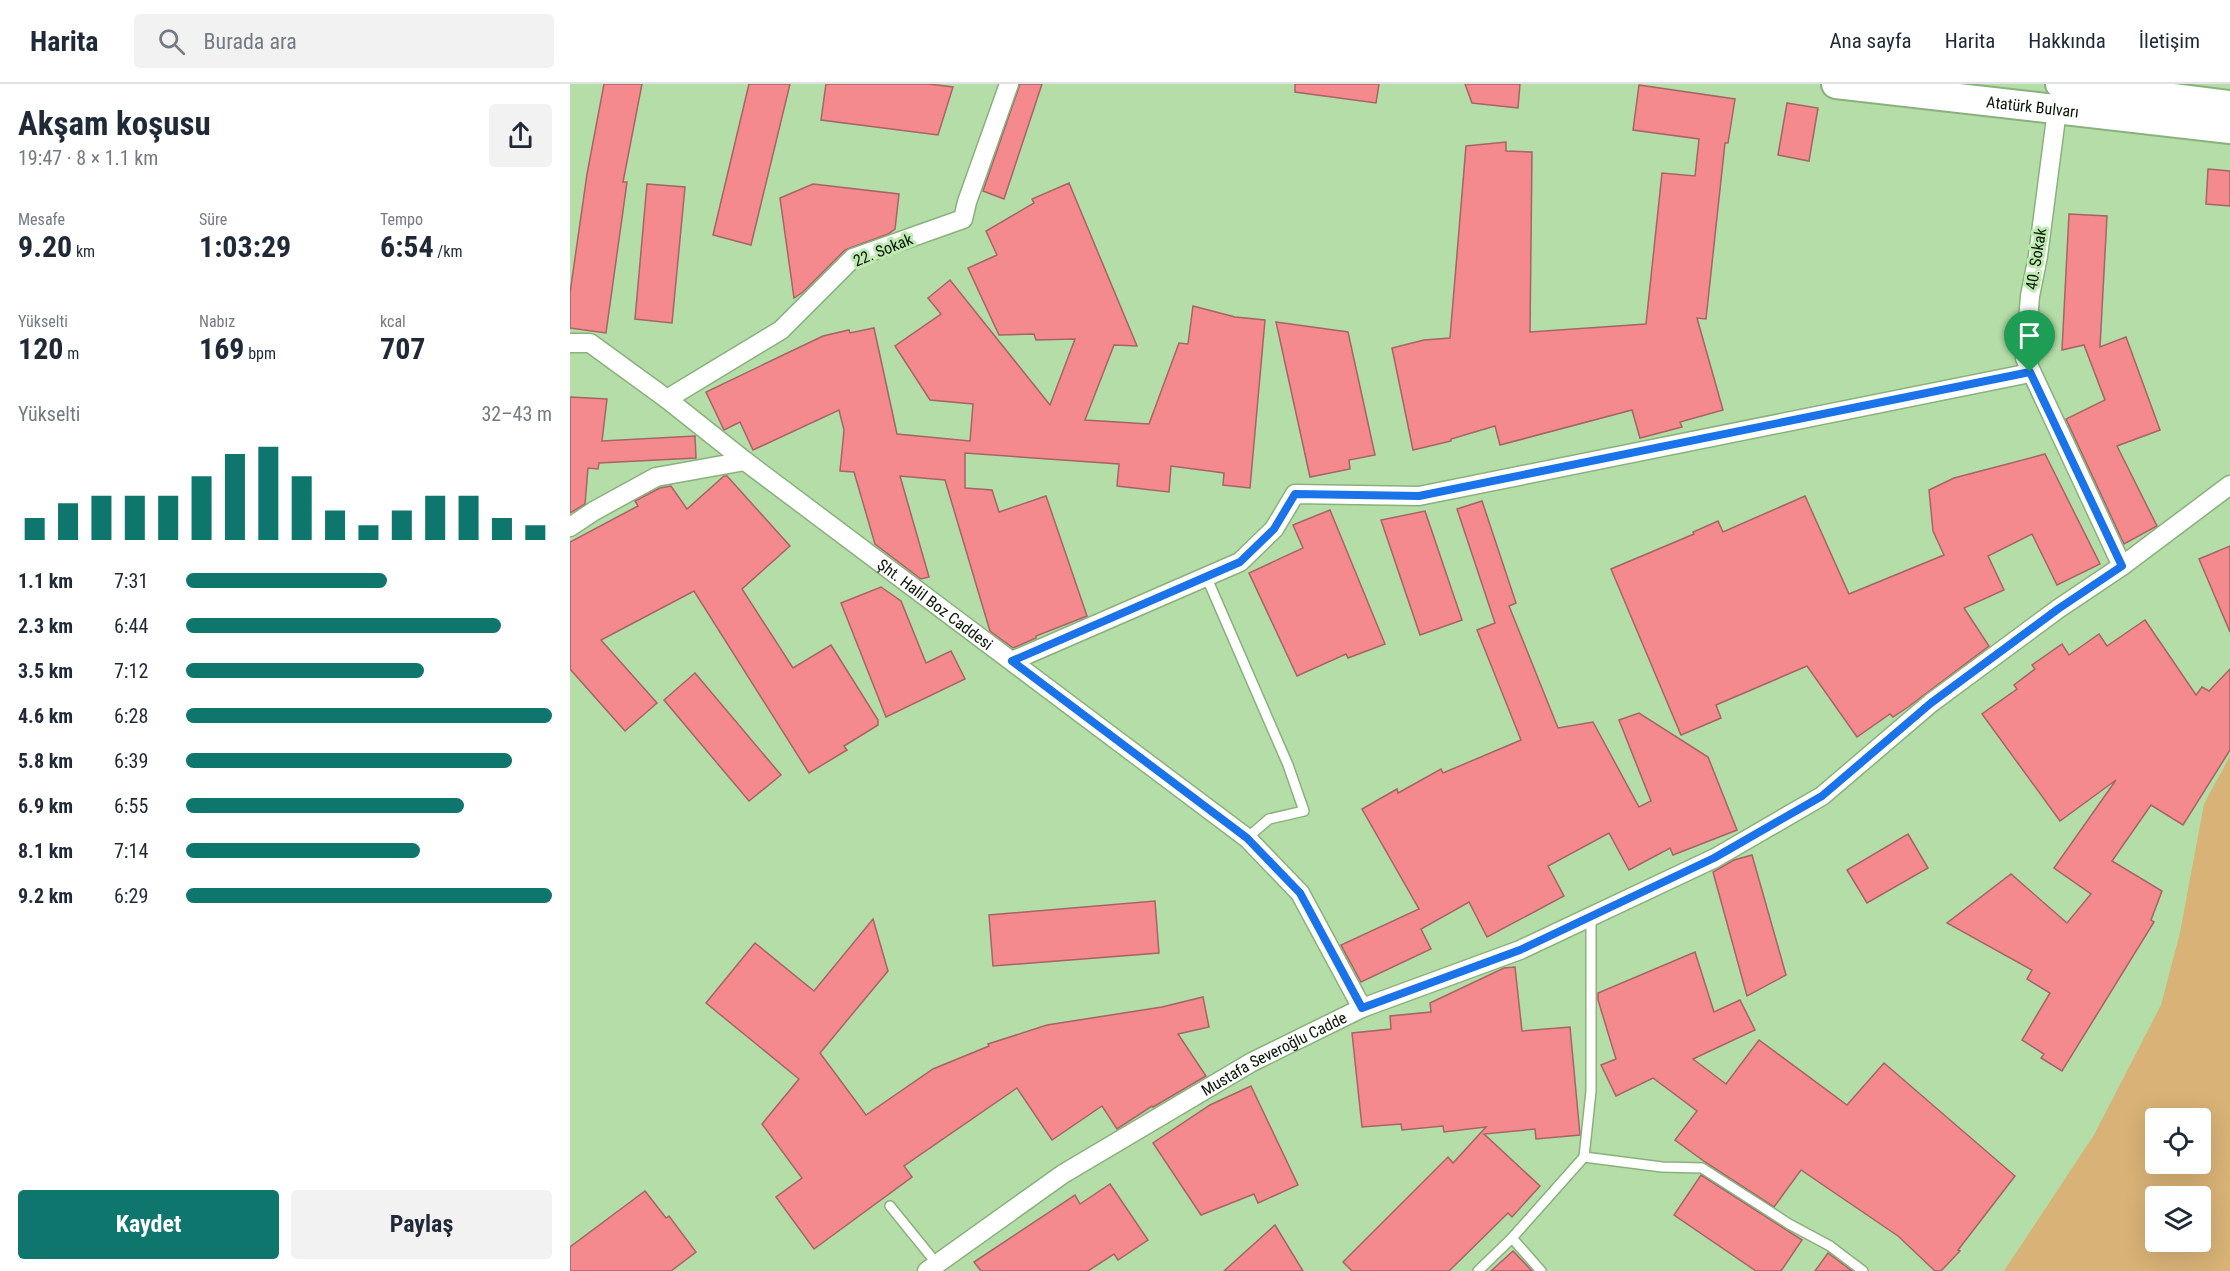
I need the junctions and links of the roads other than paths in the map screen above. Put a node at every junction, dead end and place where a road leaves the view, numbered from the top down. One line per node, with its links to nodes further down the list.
1 (1009, 84): 10 (street, 22. Sokak)
2 (1836, 84): 3 (main road, Atatürk Bulvarı)
3 (1866, 86): 5 (main road, Atatürk Bulvarı)
4 (2108, 87): 5 (main road, Atatürk Bulvarı); 6 (main road, Atatürk Bulvarı)
5 (2059, 97): 7 (main road, Atatürk Bulvarı); 9 (street, 40. Sokak)
6 (2230, 105)
7 (2230, 129)
8 (570, 343): 10 (street, Şht. Halil Boz Caddesi)
9 (2030, 372): 14 (street, 40. Sokak); 15 (street)
10 (667, 399): 11 (street, Şht. Halil Boz Caddesi)
11 (744, 461): 13 (street); 16 (street, Şht. Halil Boz Caddesi)
12 (2230, 485): 14 (street, Mustafa Severoğlu Cadde)
13 (570, 527)
14 (2122, 566): 18 (street, Mustafa Severoğlu Cadde)
15 (1206, 576): 16 (street); 17 (lane)
16 (1012, 661): 17 (street, Şht. Halil Boz Caddesi)
17 (1247, 838): 19 (street, Şht. Halil Boz Caddesi)
18 (1591, 916): 19 (street, Mustafa Severoğlu Cadde); 20 (lane)
19 (1362, 1008): 23 (street, Mustafa Severoğlu Cadde)
20 (1584, 1157): 22 (lane); 26 (lane)
21 (890, 1206): 23 (lane)
22 (1512, 1239): 24 (lane); 25 (lane)
23 (933, 1269)
24 (1478, 1271)
25 (1541, 1271)
26 (1863, 1271)

